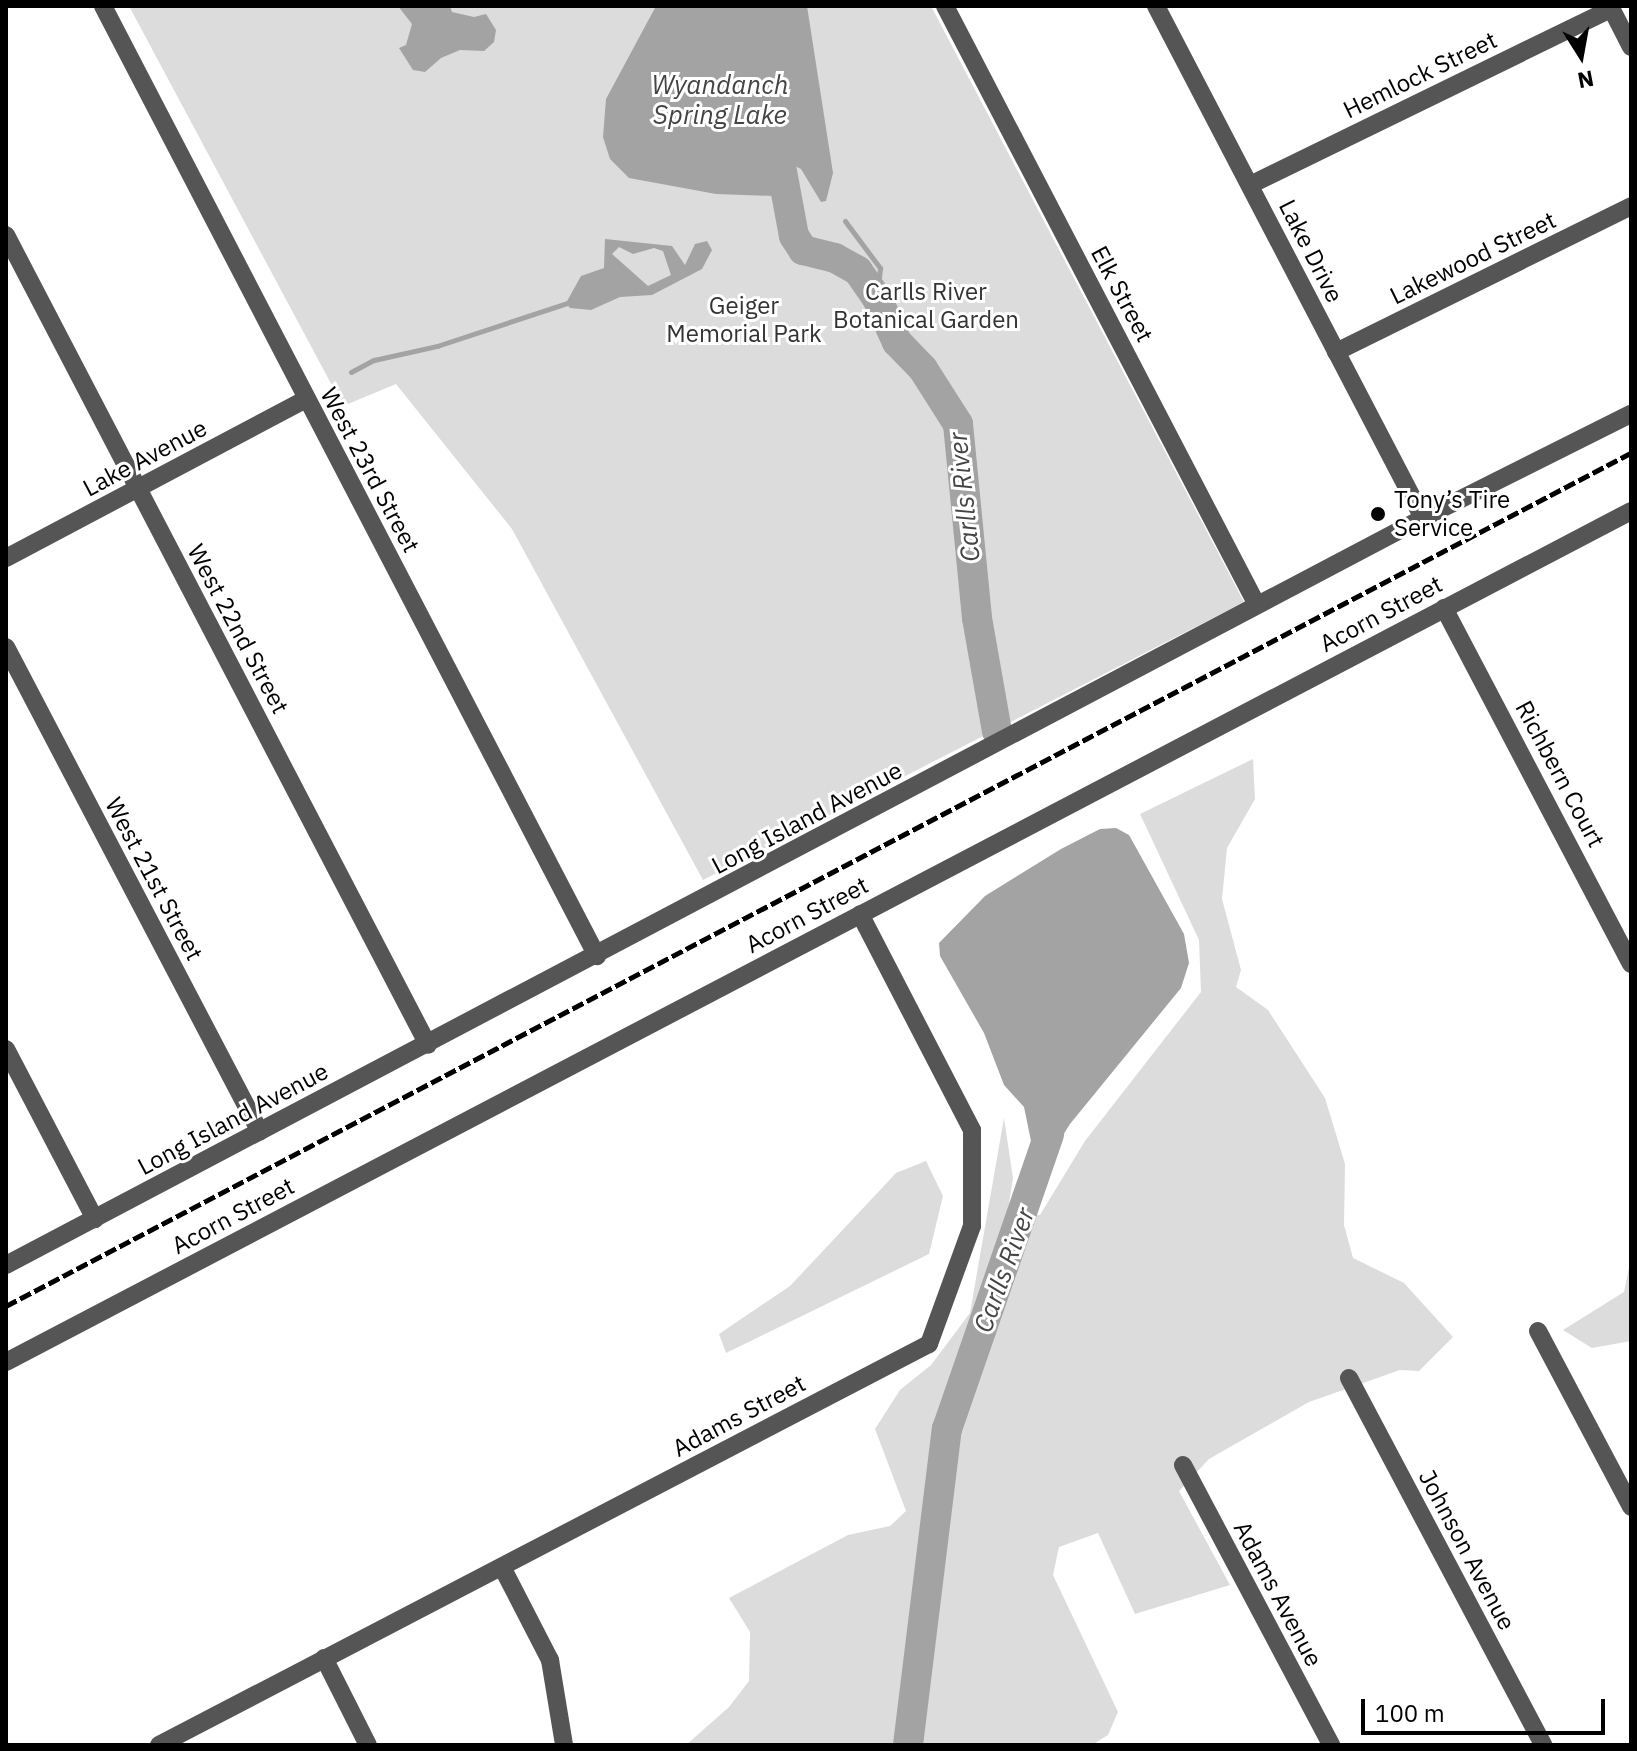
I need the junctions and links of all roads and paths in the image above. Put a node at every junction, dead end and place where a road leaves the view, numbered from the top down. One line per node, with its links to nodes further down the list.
1 (103, 6): 10 (street, West 23rd Street)
2 (945, 6): 16 (street, Elk Street)
3 (1156, 6): 6 (street, Lake Drive)
4 (1611, 7): 5 (street); 6 (street, Hemlock Street)
5 (1631, 47)
6 (1250, 185): 9 (street, Lake Drive)
7 (1631, 206): 9 (street, Lakewood Street)
8 (6, 235): 12 (street, West 22nd Street)
9 (1336, 352): 14 (street, Lake Drive)
10 (306, 399): 12 (street, Lake Avenue); 20 (street, West 23rd Street)
11 (1631, 414): 14 (street, Long Island Avenue)
12 (138, 489): 15 (street, Lake Avenue); 22 (street, West 22nd Street)
13 (1631, 511): 17 (street, Acorn Street)
14 (1423, 518): 16 (street, Long Island Avenue)
15 (6, 558)
16 (1257, 605): 20 (street, Long Island Avenue)
17 (1444, 608): 19 (street, Acorn Street); 21 (street, Richbern Court)
18 (6, 647): 24 (street, West 21st Street)
19 (860, 914): 28 (street, Acorn Street); 32 (street, Adams Street)
20 (597, 956): 22 (street, Long Island Avenue)
21 (1631, 964)
22 (428, 1045): 24 (street, Long Island Avenue)
23 (6, 1049): 25 (street)
24 (260, 1132): 25 (street, Long Island Avenue)
25 (95, 1219): 26 (street, Long Island Avenue)
26 (6, 1265)
27 (1538, 1331): 31 (street)
28 (6, 1362)
29 (1349, 1378): 38 (street, Johnson Avenue)
30 (1183, 1465): 37 (street, Adams Avenue)
31 (1631, 1507)
32 (502, 1567): 33 (street, Adams Street); 36 (street)
33 (324, 1658): 34 (street, Adams Street); 35 (street)
34 (159, 1745)
35 (368, 1745)
36 (564, 1745)
37 (1331, 1745)
38 (1543, 1745)

